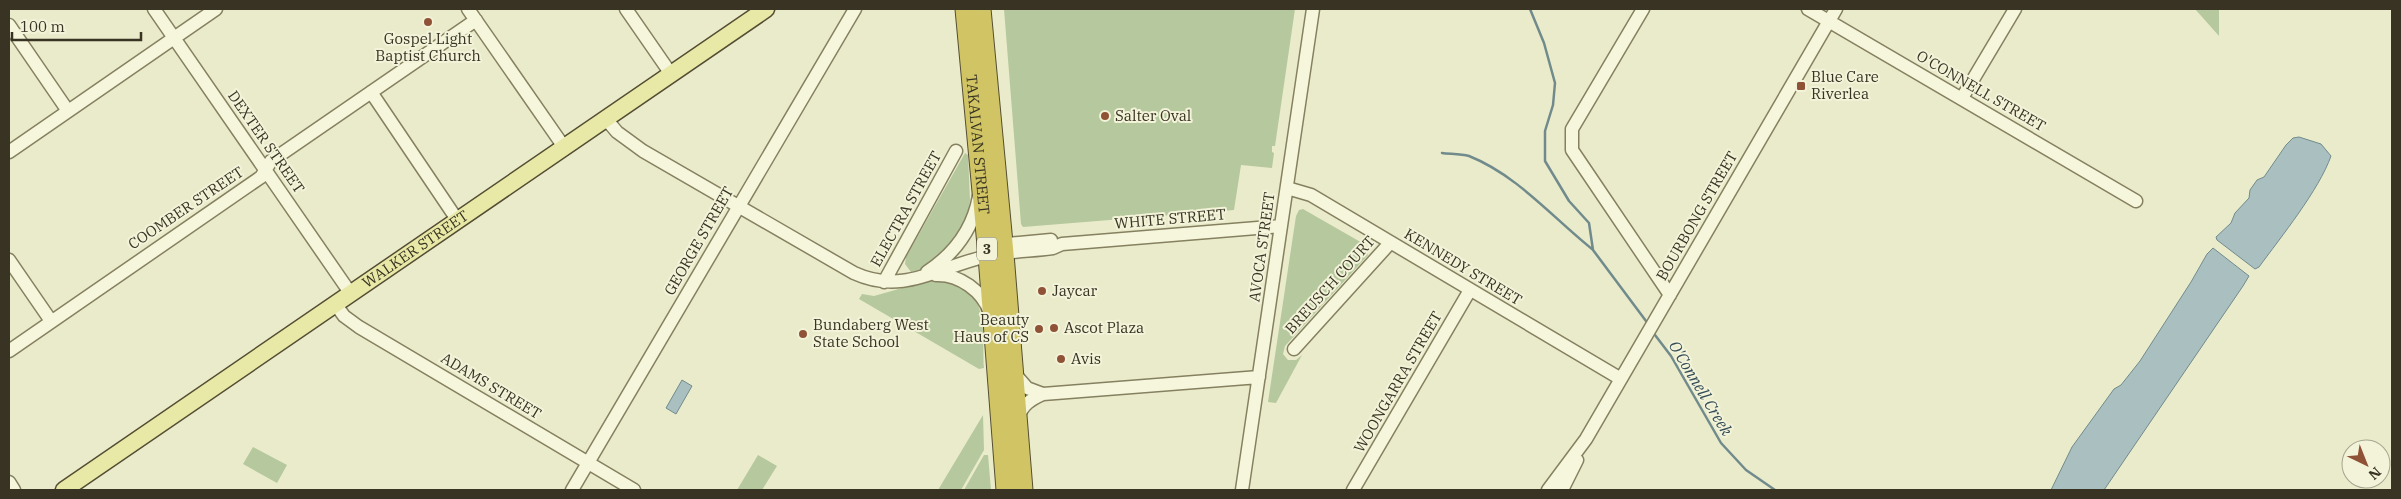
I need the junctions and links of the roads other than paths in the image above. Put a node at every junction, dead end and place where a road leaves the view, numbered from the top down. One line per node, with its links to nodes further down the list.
1 (154, 9): 17 (street, DEXTER STREET)
2 (216, 9): 17 (street)
3 (468, 9): 14 (street)
4 (626, 9): 18 (street)
5 (766, 9): 18 (main road, WALKER STREET)
6 (854, 9): 30 (street, GEORGE STREET)
7 (964, 9): 27 (highway, TAKALVAN STREET / 3)
8 (981, 9): 34 (highway, TAKALVAN STREET / 3)
9 (1313, 9): 28 (street, AVOCA STREET)
10 (1642, 9): 40 (street)
11 (1808, 9): 15 (street, O'CONNELL STREET)
12 (1836, 9): 15 (street, BOURBONG STREET)
13 (2015, 9): 20 (street)
14 (476, 20): 19 (street, COOMBER STREET); 23 (street)
15 (1829, 20): 20 (street, O'CONNELL STREET); 40 (street, BOURBONG STREET)
16 (9, 25): 21 (street)
17 (174, 38): 21 (street); 26 (street, DEXTER STREET)
18 (671, 74): 22 (main road, WALKER STREET)
19 (371, 92): 26 (street, COOMBER STREET); 31 (street)
20 (1962, 98): 29 (street, O'CONNELL STREET)
21 (68, 111): 25 (street)
22 (606, 119): 23 (main road, WALKER STREET); 30 (street)
23 (564, 147): 31 (main road, WALKER STREET)
24 (956, 151): 37 (street, ELECTRA STREET)
25 (9, 152)
26 (265, 170): 39 (street, DEXTER STREET); 42 (street, COOMBER STREET)
27 (981, 184): 34 (highway, TAKALVAN STREET / 3); 36 (street)
28 (1287, 188): 32 (street, AVOCA STREET); 33 (street, KENNEDY STREET)
29 (2136, 202)
30 (739, 206): 37 (street); 52 (street, GEORGE STREET)
31 (458, 221): 39 (main road, WALKER STREET)
32 (1281, 226): 34 (street, WHITE STREET); 47 (street, AVOCA STREET)
33 (1390, 243): 38 (street, KENNEDY STREET); 44 (street, BREUSCH COURT)
34 (996, 250): 36 (street, WHITE STREET); 43 (highway, TAKALVAN STREET / 3); 46 (highway, TAKALVAN STREET / 3)
35 (9, 260): 42 (street)
36 (927, 274): 37 (street); 43 (street)
37 (884, 282)
38 (1470, 290): 48 (street, KENNEDY STREET); 61 (street, WOONGARRA STREET)
39 (351, 294): 41 (main road, WALKER STREET)
40 (1670, 295): 48 (street, BOURBONG STREET)
41 (336, 304): 52 (street, ADAMS STREET); 55 (main road, WALKER STREET)
42 (51, 321): 45 (street, COOMBER STREET)
43 (993, 325): 58 (highway, TAKALVAN STREET / 3)
44 (1294, 349)
45 (9, 350)
46 (1014, 372): 49 (street); 50 (highway, TAKALVAN STREET / 3)
47 (1259, 377): 49 (street); 60 (street, AVOCA STREET)
48 (1621, 380): 51 (street, BOURBONG STREET)
49 (1043, 394): 50 (street)
50 (1018, 423): 59 (highway, TAKALVAN STREET / 3)
51 (1586, 440): 62 (street, BOURBONG STREET); 64 (street, BOURBONG STREET)
52 (588, 463): 56 (street, GEORGE STREET); 57 (street, ADAMS STREET)
53 (9, 482): 54 (street)
54 (14, 490)
55 (65, 490)
56 (572, 490)
57 (634, 490)
58 (1006, 490)
59 (1023, 490)
60 (1242, 490)
61 (1353, 490)
62 (1548, 490): 63 (street)
63 (1558, 490)
64 (1562, 490)

